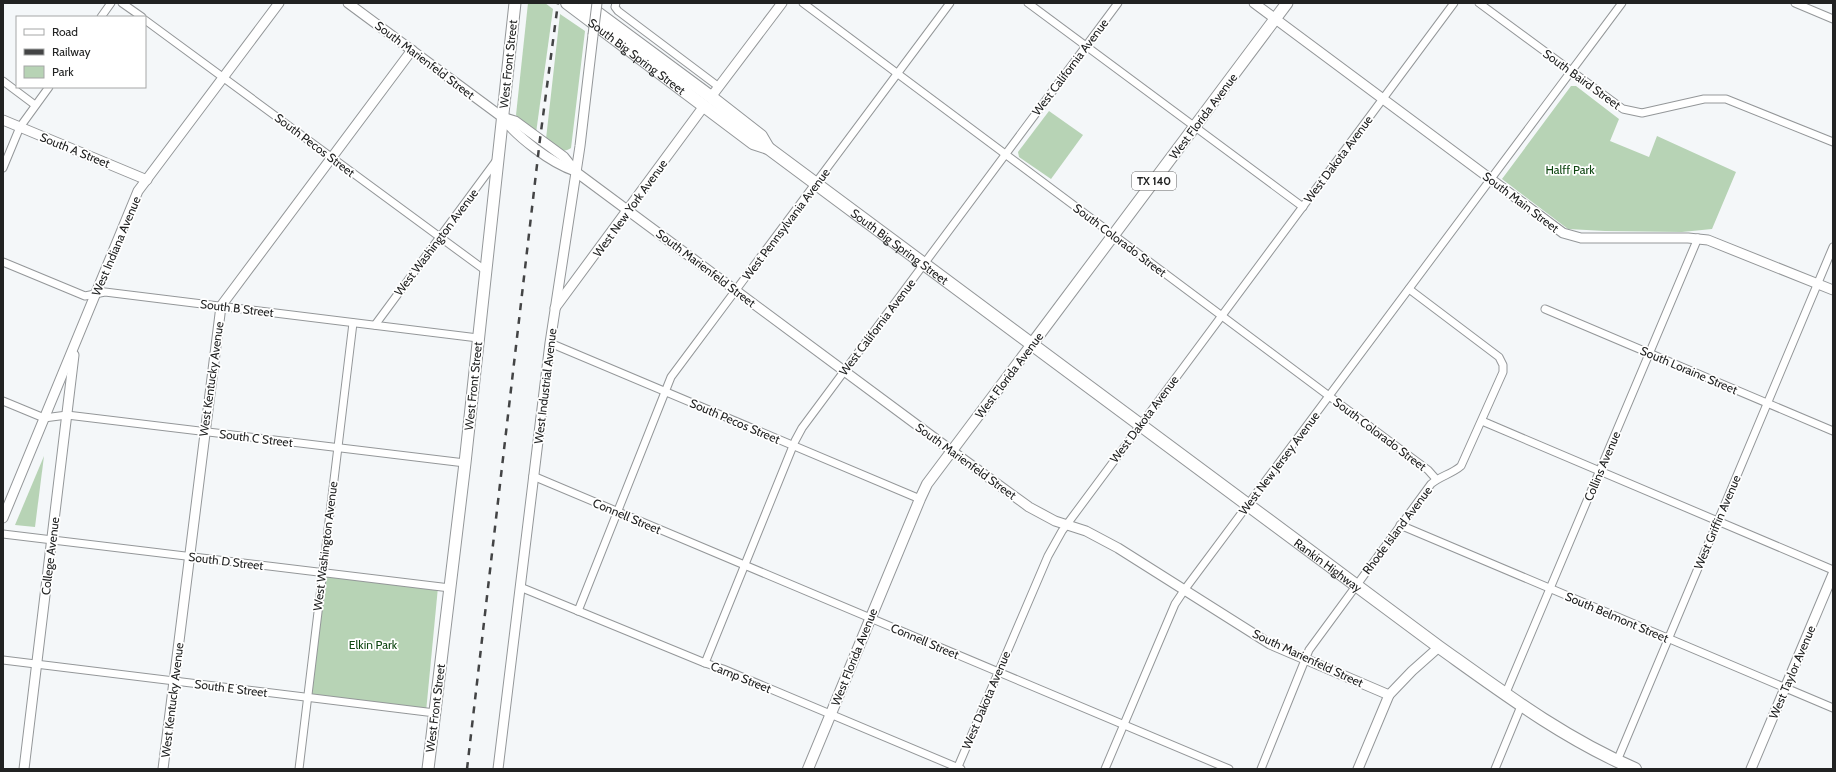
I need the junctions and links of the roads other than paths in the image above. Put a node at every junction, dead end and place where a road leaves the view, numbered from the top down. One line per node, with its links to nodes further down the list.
1 (111, 3): 21 (street)
2 (122, 3): 22 (street)
3 (279, 3): 30 (street, West Indiana Avenue)
4 (348, 3): 27 (street, South Marienfeld Street)
5 (515, 3): 37 (main road, West Front Street)
6 (567, 3): 35 (highway, South Big Spring Street)
7 (584, 3): 35 (highway, South Big Spring Street)
8 (597, 3): 46 (street, West Industrial Avenue, bridge)
9 (782, 3): 32 (street, West New York Avenue)
10 (803, 3): 29 (street, South Colorado Street)
11 (950, 3): 29 (street, West Pennsylvania Avenue)
12 (1028, 3): 26 (street)
13 (1118, 3): 26 (street, West California Avenue)
14 (1254, 3): 23 (street, South Main Street)
15 (1287, 3): 23 (main road, TX 140)
16 (1454, 3): 34 (street, West Dakota Avenue)
17 (1478, 3): 28 (street, South Baird Street)
18 (1622, 3): 28 (street, West New Jersey Avenue)
19 (1795, 3): 24 (street)
20 (616, 5): 32 (street, South Big Spring Street)
21 (102, 16)
22 (141, 16)
23 (1275, 19): 34 (street, South Main Street); 40 (main road, West Florida Avenue / TX 140)
24 (1833, 19)
25 (146, 21): 30 (street, South Pecos Street)
26 (1086, 46): 40 (street); 42 (street, West California Avenue)
27 (412, 50): 37 (street, South Marienfeld Street); 43 (street, West Kentucky Avenue)
28 (1571, 72): 41 (street, South Baird Street); 47 (street, West New Jersey Avenue)
29 (898, 74): 42 (street, South Colorado Street); 49 (street, West Pennsylvania Avenue)
30 (223, 77): 43 (street, South Pecos Street); 48 (street, West Indiana Avenue)
31 (3, 81): 36 (street)
32 (719, 87): 35 (street, West New York Avenue)
33 (48, 88): 36 (street)
34 (1383, 99): 47 (street, South Main Street); 50 (street, West Dakota Avenue)
35 (708, 101): 49 (highway, South Big Spring Street); 51 (street, West New York Avenue)
36 (35, 105): 39 (street)
37 (502, 118): 44 (main road, West Front Street); 46 (street, South Marienfeld Street)
38 (3, 120): 39 (street, South A Street)
39 (20, 127): 45 (street); 48 (street, South A Street)
40 (1194, 127): 50 (street); 52 (main road, West Florida Avenue / TX 140)
41 (1833, 142)
42 (1005, 154): 52 (street, South Colorado Street); 57 (street, West California Avenue)
43 (332, 158): 53 (street, South Pecos Street); 64 (street, West Kentucky Avenue)
44 (498, 160): 53 (street, West Washington Avenue); 58 (main road, West Front Street)
45 (3, 168)
46 (576, 172): 51 (street, South Marienfeld Street); 65 (street, West Industrial Avenue)
47 (1490, 179): 54 (street, South Main Street); 60 (street, West New Jersey Avenue)
48 (147, 180): 63 (street, West Indiana Avenue)
49 (816, 183): 57 (highway, South Big Spring Street); 62 (street, West Pennsylvania Avenue)
50 (1302, 207): 67 (street, West Dakota Avenue)
51 (628, 210): 62 (street, South Marienfeld Street); 65 (street, West New York Avenue)
52 (1114, 235): 67 (street, South Colorado Street); 73 (main road, West Florida Avenue / TX 140)
53 (440, 238): 58 (street, South Pecos Street); 69 (street, West Washington Avenue)
54 (1698, 238): 59 (street, South Main Street); 74 (street, Collins Avenue)
55 (1833, 247): 59 (street, West Griffin Avenue)
56 (3, 262): 63 (street, South B Street)
57 (924, 263): 73 (highway, South Big Spring Street); 75 (street, West California Avenue)
58 (486, 271): 70 (main road, West Front Street)
59 (1818, 283): 61 (street, South Main Street); 79 (street, West Griffin Avenue)
60 (1409, 289): 77 (street, West New Jersey Avenue); 82 (street, Rhode Island Avenue)
61 (1833, 290)
62 (736, 291): 75 (street, South Marienfeld Street); 76 (street, West Pennsylvania Avenue)
63 (95, 295): 64 (street, South B Street); 72 (street, West Indiana Avenue)
64 (221, 306): 68 (street, South B Street); 85 (street, West Kentucky Avenue)
65 (554, 309): 71 (street, West Industrial Avenue)
66 (1545, 309): 74 (street, South Loraine Street)
67 (1221, 316): 77 (street, South Colorado Street); 83 (street, West Dakota Avenue)
68 (353, 322): 69 (street, South B Street); 87 (street, West Washington Avenue)
69 (375, 325): 70 (street, South B Street)
70 (478, 338): 89 (main road, West Front Street)
71 (550, 343): 76 (street, South Pecos Street); 91 (street, West Industrial Avenue)
72 (75, 344): 80 (street, College Avenue); 81 (street, West Indiana Avenue)
73 (1032, 344): 83 (highway, Rankin Highway); 88 (main road, West Florida Avenue)
74 (1650, 354): 79 (street, South Loraine Street); 90 (street, Collins Avenue)
75 (844, 372): 86 (street, West California Avenue); 88 (street, South Marienfeld Street)
76 (664, 391): 86 (street, South Pecos Street); 95 (street, West Pennsylvania Avenue)
77 (1329, 396): 92 (street, South Colorado Street); 94 (street, West New Jersey Avenue)
78 (3, 401): 81 (street)
79 (1767, 403): 84 (street, South Loraine Street); 97 (street, West Griffin Avenue)
80 (67, 414): 81 (street, South C Street); 85 (street, South C Street); 101 (street, College Avenue)
81 (44, 418): 96 (street, West Indiana Avenue)
82 (1482, 421): 90 (street); 92 (street, Rhode Island Avenue)
83 (1141, 424): 94 (highway, Rankin Highway); 98 (street, West Dakota Avenue)
84 (1833, 431)
85 (204, 432): 87 (street, South C Street); 102 (street, West Kentucky Avenue)
86 (793, 445): 93 (street, South Pecos Street); 103 (street, West California Avenue)
87 (337, 448): 89 (street, South C Street); 105 (street, West Washington Avenue)
88 (952, 452): 93 (main road, West Florida Avenue); 98 (street, South Marienfeld Street)
89 (465, 463): 109 (main road, West Front Street)
90 (1600, 472): 97 (street); 110 (street, Collins Avenue)
91 (533, 476): 95 (street, Connell Street); 108 (street, West Industrial Avenue)
92 (1436, 479): 99 (street, Rhode Island Avenue)
93 (920, 499): 113 (main road, West Florida Avenue)
94 (1249, 504): 107 (highway, Rankin Highway); 111 (street, West New Jersey Avenue)
95 (616, 511): 103 (street, Connell Street); 112 (street, West Pennsylvania Avenue)
96 (3, 518)
97 (1717, 522): 104 (street); 114 (street, West Griffin Avenue)
98 (1066, 524): 111 (street, South Marienfeld Street); 120 (street, West Dakota Avenue)
99 (1400, 525): 107 (street, Rhode Island Avenue); 110 (street, South Belmont Street)
100 (3, 534): 101 (street, South D Street)
101 (52, 540): 102 (street, South D Street); 119 (street, College Avenue)
102 (189, 557): 105 (street, South D Street); 121 (street, West Kentucky Avenue)
103 (745, 565): 113 (street, Connell Street); 118 (street, West California Avenue)
104 (1833, 570)
105 (322, 573): 109 (street, South D Street); 125 (street, West Washington Avenue)
106 (1833, 574): 122 (street, West Taylor Avenue)
107 (1357, 584): 115 (highway, Rankin Highway); 116 (street, Rhode Island Avenue)
108 (520, 587): 112 (street, Camp Street); 138 (street, West Industrial Avenue)
109 (450, 588): 128 (main road, West Front Street)
110 (1549, 588): 114 (street, South Belmont Street); 123 (street, Collins Avenue)
111 (1185, 589): 116 (street, South Marienfeld Street); 130 (street, West New Jersey Avenue)
112 (578, 611): 118 (street, Camp Street)
113 (870, 618): 120 (street, Connell Street); 129 (main road, West Florida Avenue)
114 (1668, 638): 122 (street, South Belmont Street); 131 (street, West Griffin Avenue)
115 (1439, 647): 123 (highway, Rankin Highway); 124 (street)
116 (1305, 659): 124 (street, South Marienfeld Street); 142 (street, Rhode Island Avenue)
117 (3, 660): 119 (street, South E Street)
118 (706, 663): 129 (street, Camp Street)
119 (37, 664): 121 (street, South E Street); 134 (street, College Avenue)
120 (997, 672): 130 (street, Connell Street); 132 (street, West Dakota Avenue)
121 (174, 681): 125 (street, South E Street); 135 (street, West Kentucky Avenue)
122 (1785, 688): 127 (street, South Belmont Street); 145 (street, West Taylor Avenue)
123 (1505, 695): 126 (highway, Rankin Highway)
124 (1389, 696): 143 (street)
125 (307, 697): 128 (street, South E Street); 136 (street, West Washington Avenue)
126 (1521, 706): 131 (highway, Rankin Highway); 144 (street)
127 (1833, 708)
128 (435, 713): 137 (main road, West Front Street)
129 (831, 714): 132 (street, Camp Street); 139 (main road, West Florida Avenue)
130 (1124, 725): 140 (street, West New Jersey Avenue); 141 (street, Connell Street)
131 (1617, 761): 133 (highway, Rankin Highway)
132 (959, 768)
133 (1632, 768)
134 (24, 769)
135 (163, 769)
136 (299, 769)
137 (428, 769)
138 (498, 769)
139 (808, 769)
140 (1105, 769)
141 (1229, 769)
142 (1261, 769)
143 (1358, 769)
144 (1495, 769)
145 (1751, 769)

